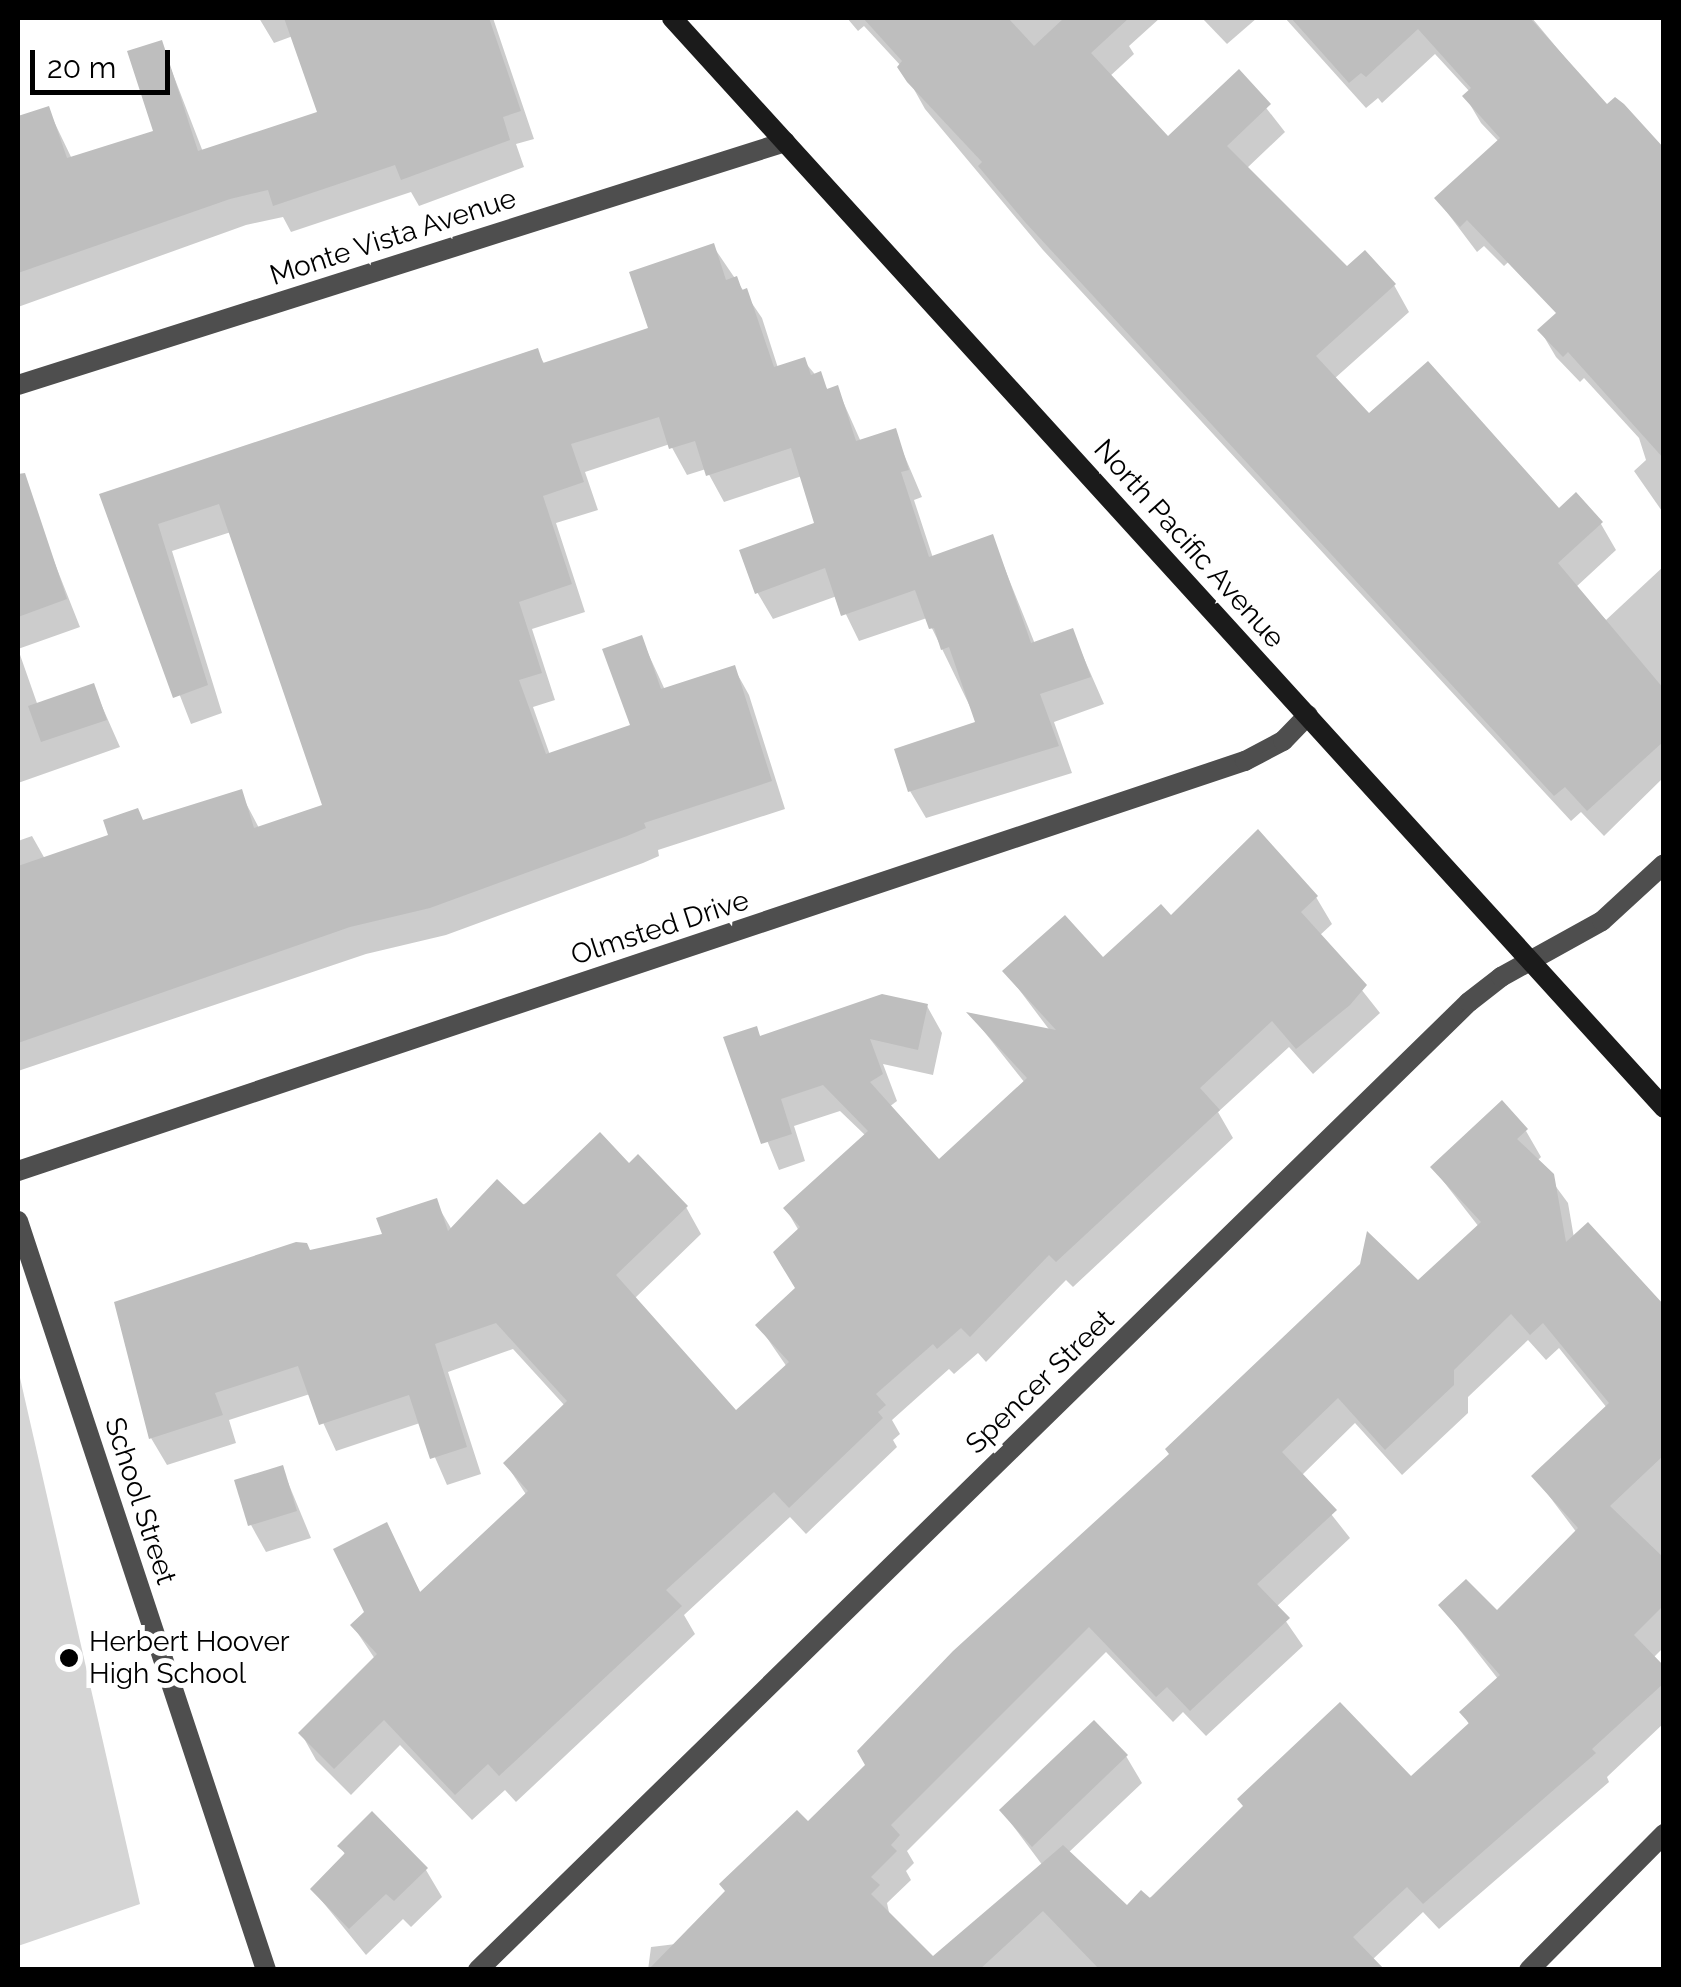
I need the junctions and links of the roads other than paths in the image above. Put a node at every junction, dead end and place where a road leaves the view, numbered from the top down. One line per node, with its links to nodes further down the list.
1 (672, 18): 2 (street, North Pacific Avenue)
2 (785, 142): 3 (street, Monte Vista Avenue); 4 (street, North Pacific Avenue)
3 (18, 384)
4 (1308, 716): 6 (street, North Pacific Avenue); 8 (street, Olmsted Drive)
5 (1664, 864): 6 (street, Spencer Street)
6 (1530, 962): 7 (street, North Pacific Avenue); 12 (street, Spencer Street)
7 (1664, 1108)
8 (18, 1171)
9 (18, 1221): 11 (street, School Street)
10 (1664, 1834): 13 (street)
11 (266, 1970)
12 (478, 1970)
13 (1529, 1970)

